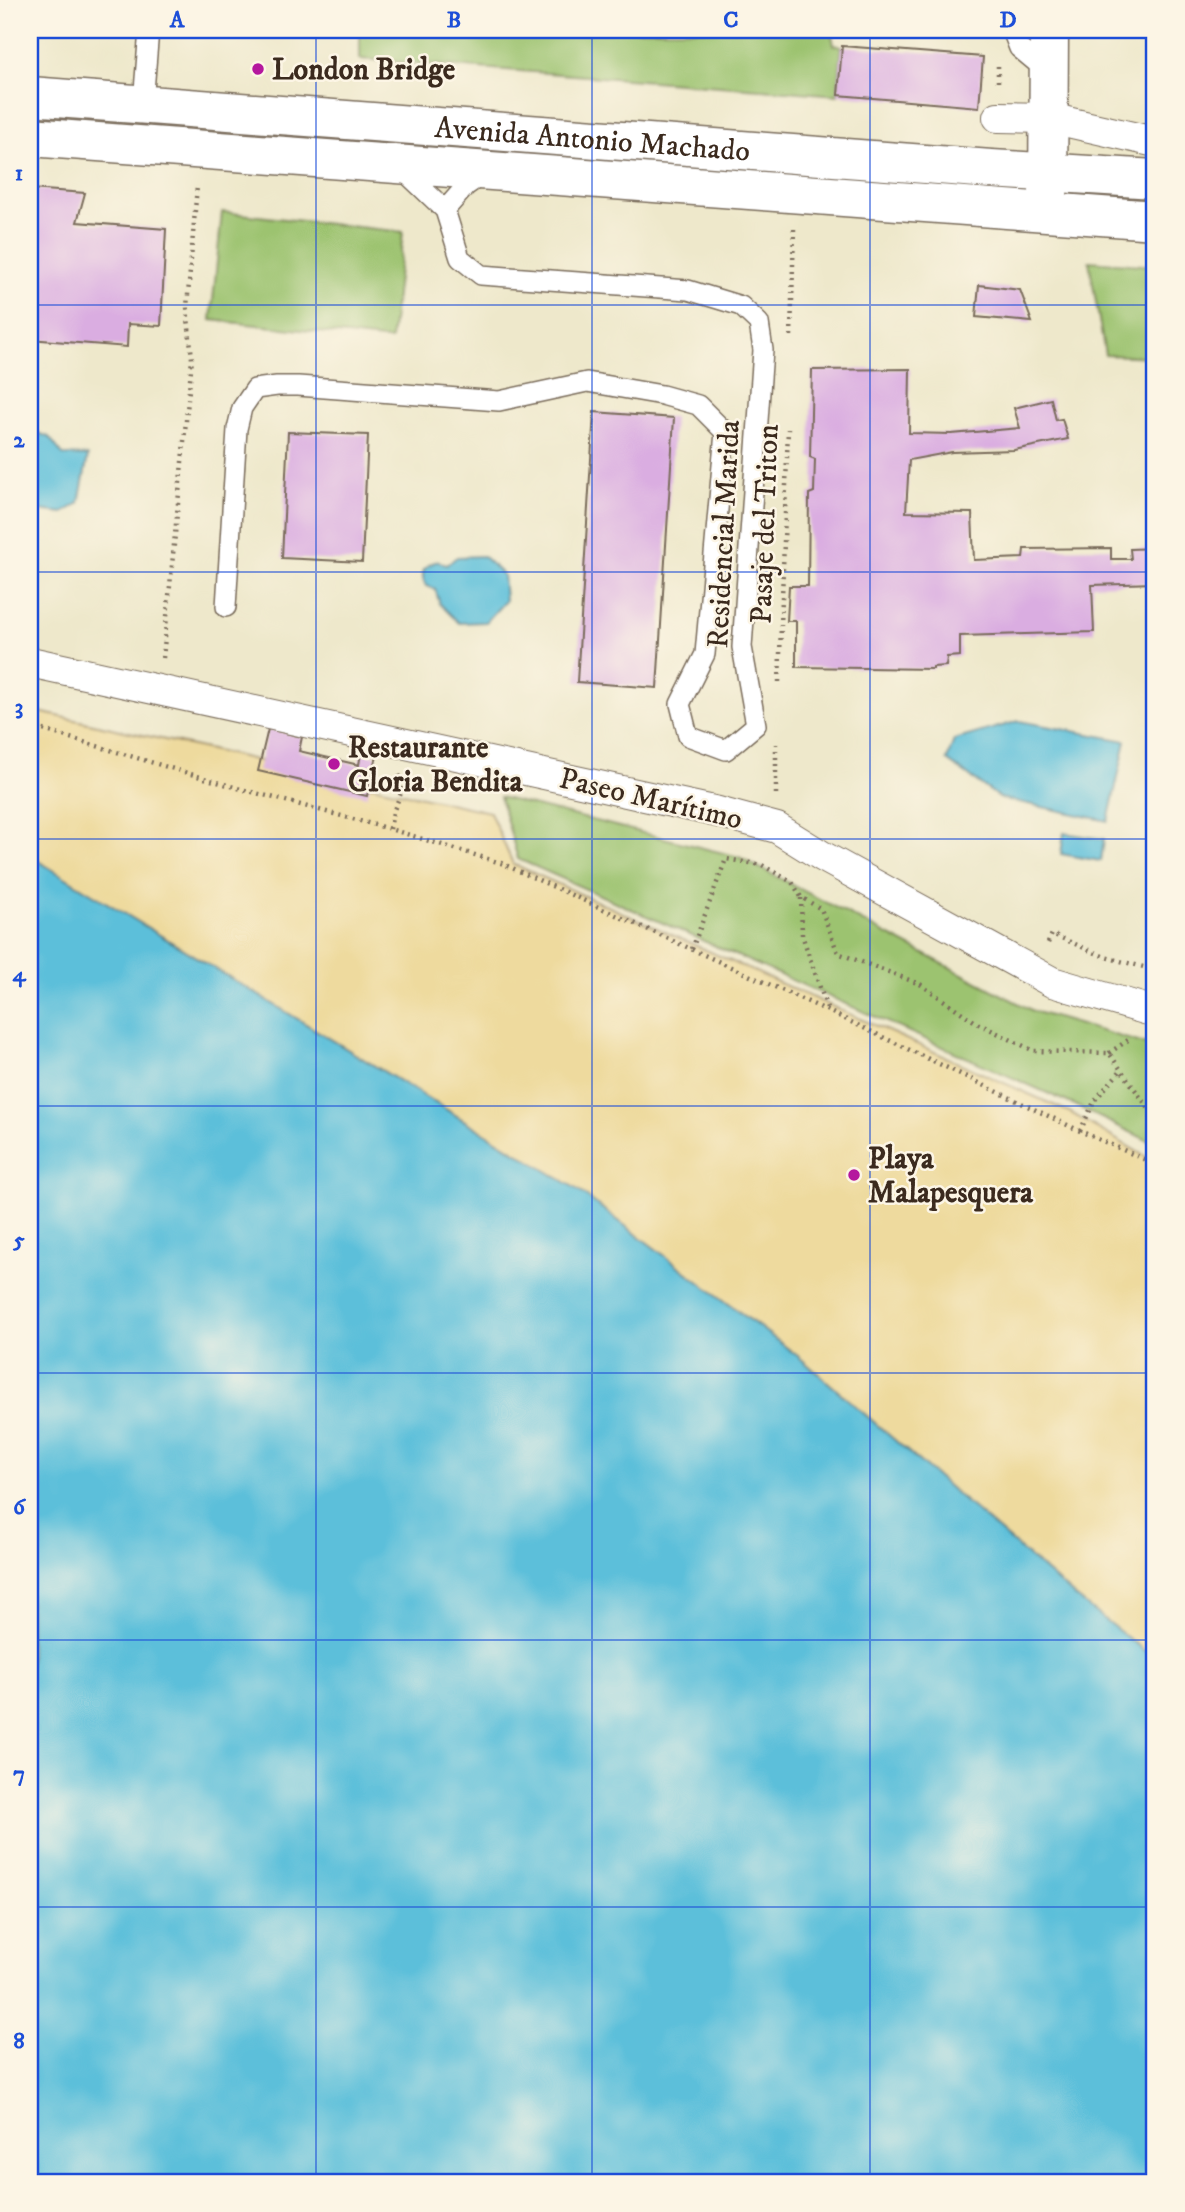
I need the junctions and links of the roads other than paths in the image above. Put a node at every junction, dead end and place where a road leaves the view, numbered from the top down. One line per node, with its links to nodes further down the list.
1 (149, 30): 6 (lane)
2 (1012, 30): 4 (lane)
3 (1049, 30): 4 (main road)
4 (1049, 73): 8 (main road)
5 (30, 96): 6 (main road, Avenida Antonio Machado)
6 (143, 103): 13 (main road, Avenida Antonio Machado)
7 (998, 117): 8 (street)
8 (1049, 118): 10 (street); 13 (main road)
9 (30, 137): 11 (main road, Avenida Antonio Machado)
10 (1155, 142)
11 (399, 166): 12 (main road, Avenida Antonio Machado); 15 (lane, Residencial Marida)
12 (486, 172): 15 (lane); 16 (main road, Avenida Antonio Machado)
13 (1049, 173): 14 (main road, Avenida Antonio Machado); 16 (main road)
14 (1155, 179)
15 (444, 210): 18 (lane, Residencial Marida)
16 (1048, 214): 17 (main road, Avenida Antonio Machado)
17 (1155, 220)
18 (226, 607)
19 (30, 662): 20 (street, Paseo Marítimo)
20 (1155, 1012)

